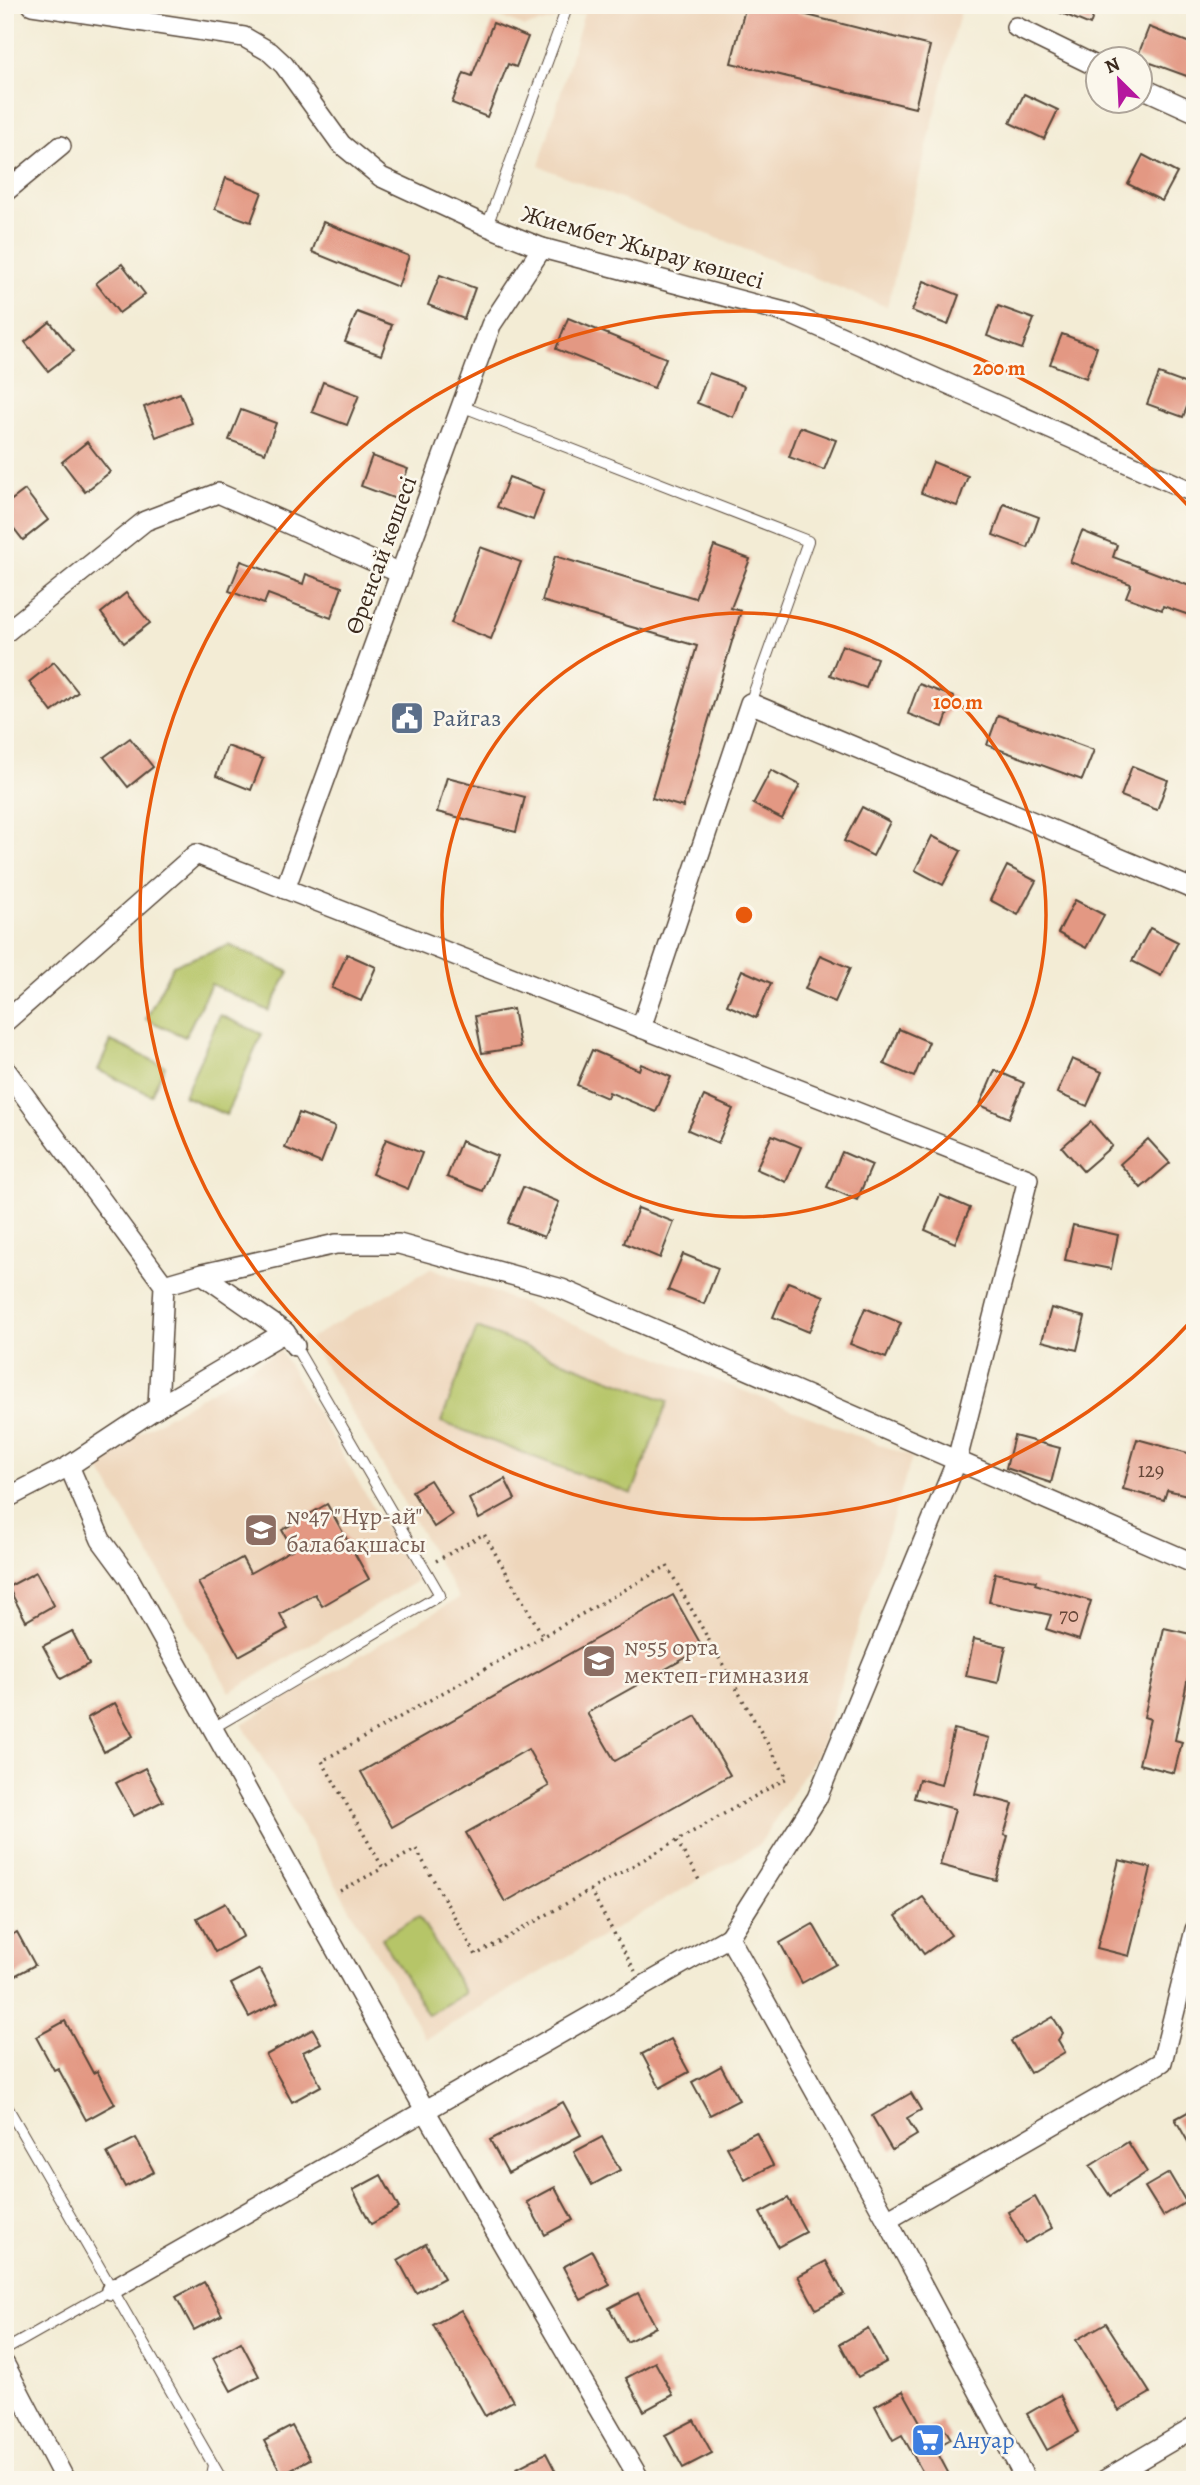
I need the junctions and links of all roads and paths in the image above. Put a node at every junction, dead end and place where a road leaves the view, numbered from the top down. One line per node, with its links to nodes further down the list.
1 (32, 5): 9 (street, Жиембет Жырау көшесі)
2 (568, 5): 9 (lane)
3 (1016, 27): 4 (street)
4 (1084, 59)
5 (1154, 94): 6 (street)
6 (1195, 113)
7 (61, 146): 8 (street)
8 (5, 192)
9 (486, 226): 10 (street, Жиембет Жырау көшесі)
10 (542, 248): 11 (street, Өренсай көшесі); 12 (street, Жиембет Жырау көшесі)
11 (461, 406): 13 (street, Өренсай көшесі); 15 (lane)
12 (1195, 493)
13 (400, 573): 14 (street); 16 (street, Өренсай көшесі)
14 (5, 633)
15 (750, 703): 17 (street); 19 (street)
16 (285, 889): 18 (street); 19 (street)
17 (1195, 890)
18 (5, 1022)
19 (641, 1028): 25 (street)
20 (5, 1069): 22 (street)
21 (202, 1274): 22 (street); 23 (street); 25 (street)
22 (163, 1286): 24 (street)
23 (290, 1339): 24 (street); 29 (lane)
24 (158, 1407): 26 (street)
25 (957, 1460): 28 (street); 38 (street)
26 (69, 1466): 27 (street); 31 (street)
27 (5, 1499)
28 (1195, 1564)
29 (424, 1568): 30 (path); 31 (lane)
30 (543, 1636): 32 (path); 33 (path)
31 (213, 1728): 41 (street)
32 (677, 1841): 34 (path); 35 (path)
33 (383, 1868): 35 (path); 36 (path)
34 (699, 1880)
35 (590, 1890): 39 (path)
36 (340, 1891)
37 (1195, 1930): 42 (street)
38 (729, 1937): 39 (street); 42 (street)
39 (643, 1986): 41 (street)
40 (5, 2103): 43 (lane)
41 (425, 2110): 43 (street); 51 (street)
42 (887, 2220): 52 (street)
43 (111, 2290): 44 (lane); 47 (lane)
44 (5, 2350)
45 (5, 2365): 48 (street)
46 (1195, 2427): 53 (street)
47 (213, 2465): 49 (lane); 50 (lane)
48 (65, 2480)
49 (210, 2480)
50 (222, 2480)
51 (640, 2480)
52 (1026, 2480)
53 (1105, 2480)

